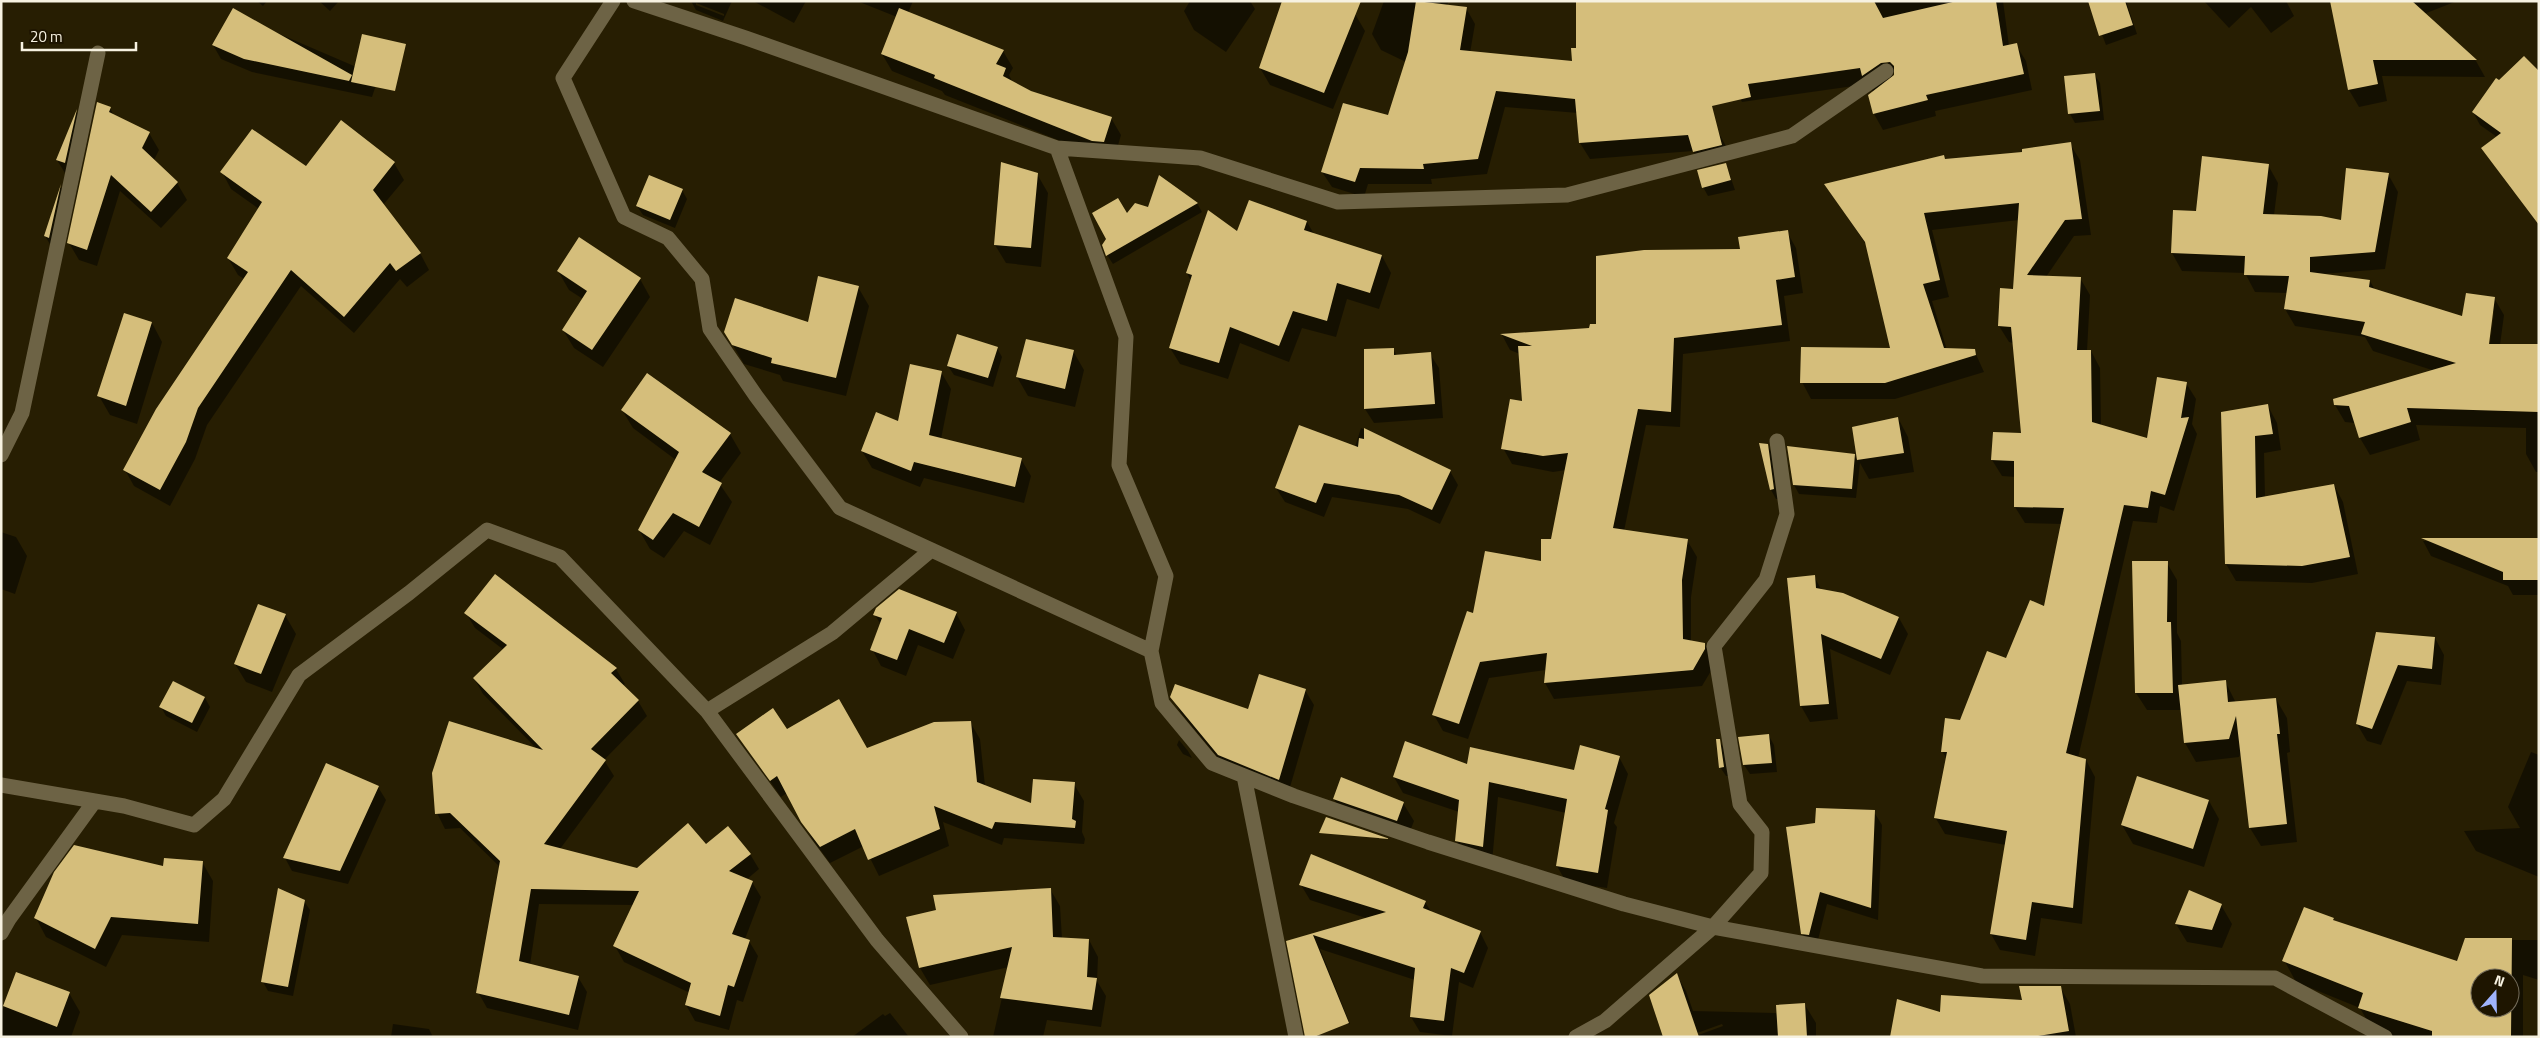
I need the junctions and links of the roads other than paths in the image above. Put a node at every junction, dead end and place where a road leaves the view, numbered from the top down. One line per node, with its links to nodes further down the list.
1 (613, 1): 8 (street)
2 (634, 1): 5 (street)
3 (98, 52): 7 (street)
4 (1886, 71): 5 (street)
5 (1057, 148): 9 (street)
6 (1777, 441): 14 (street)
7 (1, 455)
8 (930, 551): 9 (street); 10 (street)
9 (1151, 651): 11 (street)
10 (707, 711): 13 (street); 16 (street)
11 (1244, 776): 14 (street); 17 (street)
12 (1, 785): 13 (street)
13 (94, 802): 15 (street)
14 (1713, 927): 18 (street); 19 (street)
15 (1, 933)
16 (961, 1037)
17 (1296, 1037)
18 (1576, 1037)
19 (2384, 1037)

